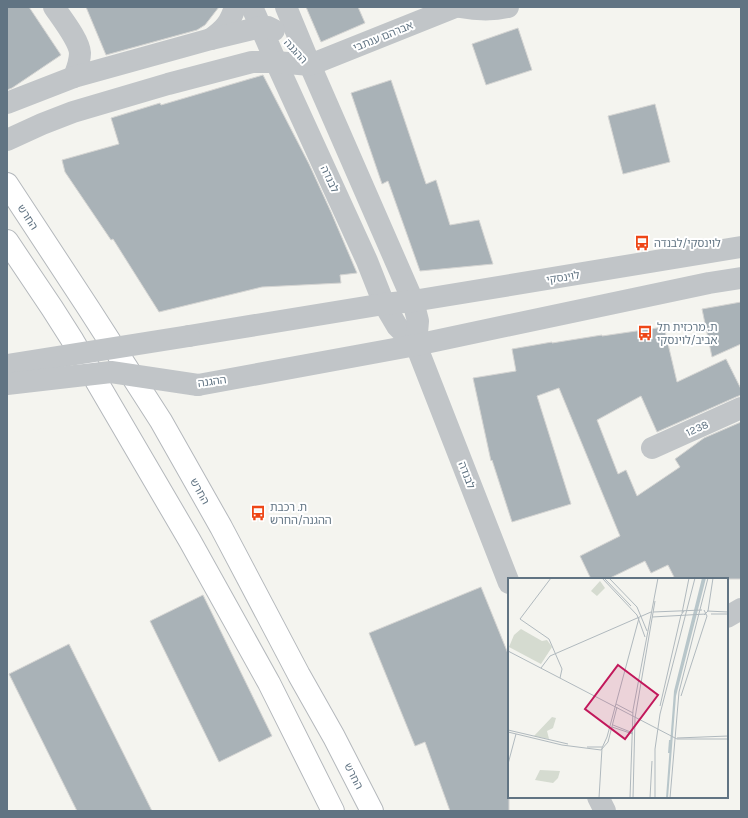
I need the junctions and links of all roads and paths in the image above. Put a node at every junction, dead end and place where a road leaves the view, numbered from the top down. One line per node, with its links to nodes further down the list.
1 (54, 7): 12 (street)
2 (235, 7): 9 (street)
3 (252, 7): 8 (street, לבנדה)
4 (286, 7): 11 (street, לבנדה)
5 (455, 7): 11 (street, אברהם ענתבי)
6 (460, 7): 7 (street)
7 (508, 7)
8 (261, 27): 9 (street); 10 (street, לבנדה); 11 (street, ההגנה)
9 (211, 39): 12 (street)
10 (276, 62): 11 (street, ההגנה); 14 (street, ההגנה); 18 (street, לבנדה)
11 (310, 65): 20 (street, לבנדה)
12 (74, 77): 13 (street)
13 (7, 103)
14 (7, 140)
15 (7, 184): 33 (main road, החרש)
16 (7, 241): 32 (main road)
17 (741, 247): 20 (street, לוינסקי)
18 (367, 261): 21 (street, לבנדה); 22 (street)
19 (741, 278): 23 (street)
20 (413, 301): 21 (street, לוינסקי); 23 (street, לבנדה)
21 (384, 304): 22 (street); 23 (street, לבנדה)
22 (338, 312): 24 (street, bridge)
23 (416, 345): 25 (street, ההגנה, bridge); 28 (street, לבנדה)
24 (7, 364)
25 (7, 384)
26 (741, 408): 27 (street, 1238)
27 (652, 448)
28 (508, 580)
29 (741, 609): 30 (street)
30 (728, 616)
31 (598, 798): 34 (street)
32 (333, 811)
33 (372, 811)
34 (605, 811)

